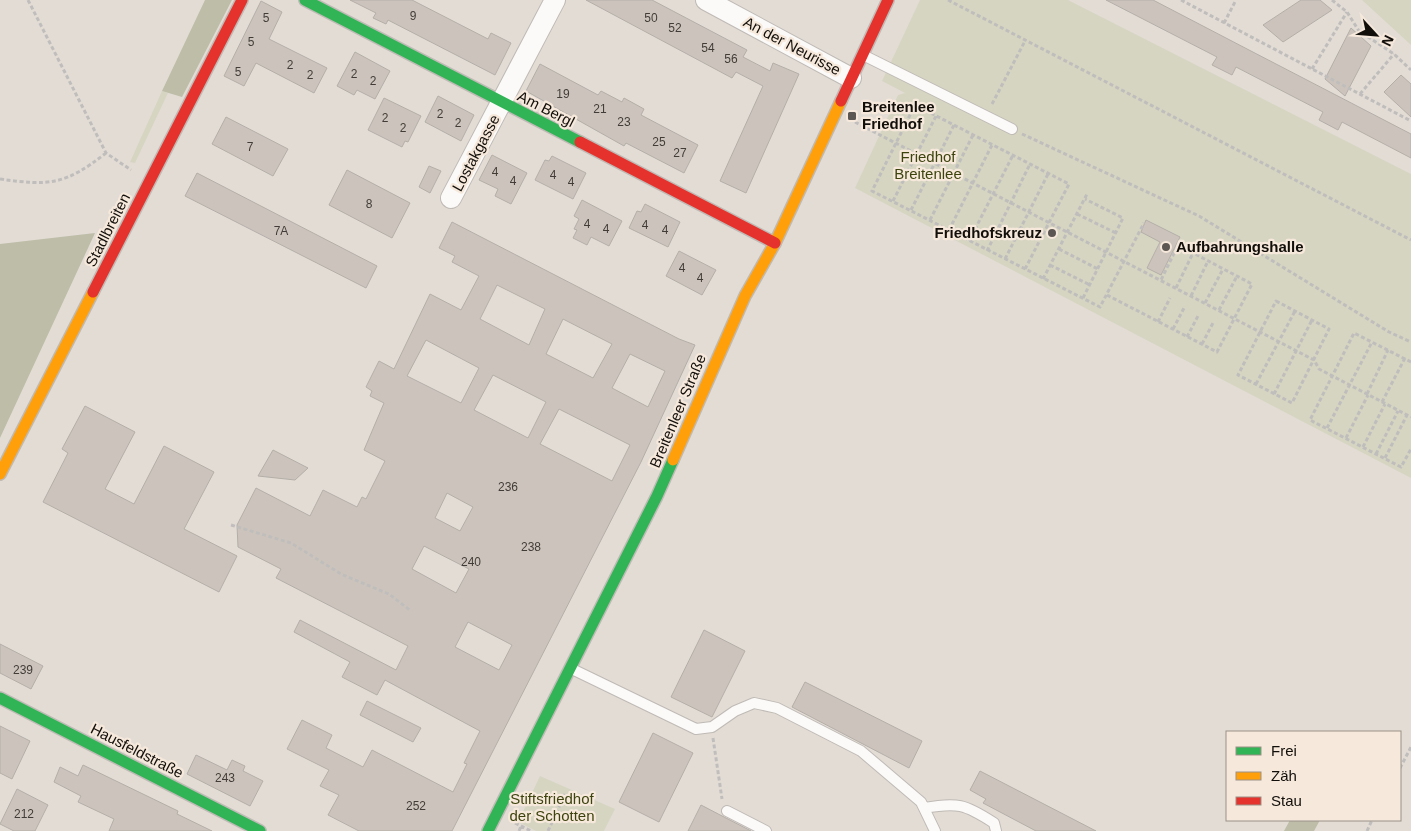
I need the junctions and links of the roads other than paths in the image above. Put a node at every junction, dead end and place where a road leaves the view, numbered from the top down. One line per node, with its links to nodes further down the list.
1 (242, 0): 12 (street, Stadlbreiten)
2 (305, 0): 8 (street, Am Bergl)
3 (555, 0): 8 (street, Lostakgasse)
4 (706, 0): 7 (street, An der Neurisse)
5 (888, 0): 6 (street, Breitenleer Straße)
6 (861, 54): 7 (street, Breitenleer Straße); 9 (lane)
7 (851, 78): 11 (street, Breitenleer Straße)
8 (502, 104): 10 (street, Lostakgasse); 11 (street, Am Bergl)
9 (1012, 130)
10 (451, 198)
11 (775, 244): 13 (street, Breitenleer Straße)
12 (0, 474)
13 (570, 667): 15 (lane); 18 (street, Breitenleer Straße)
14 (0, 698): 17 (street, Hausfeldstraße)
15 (924, 808): 20 (lane); 21 (lane)
16 (727, 811): 19 (lane)
17 (260, 831)
18 (488, 831)
19 (766, 831)
20 (935, 831)
21 (996, 831)

